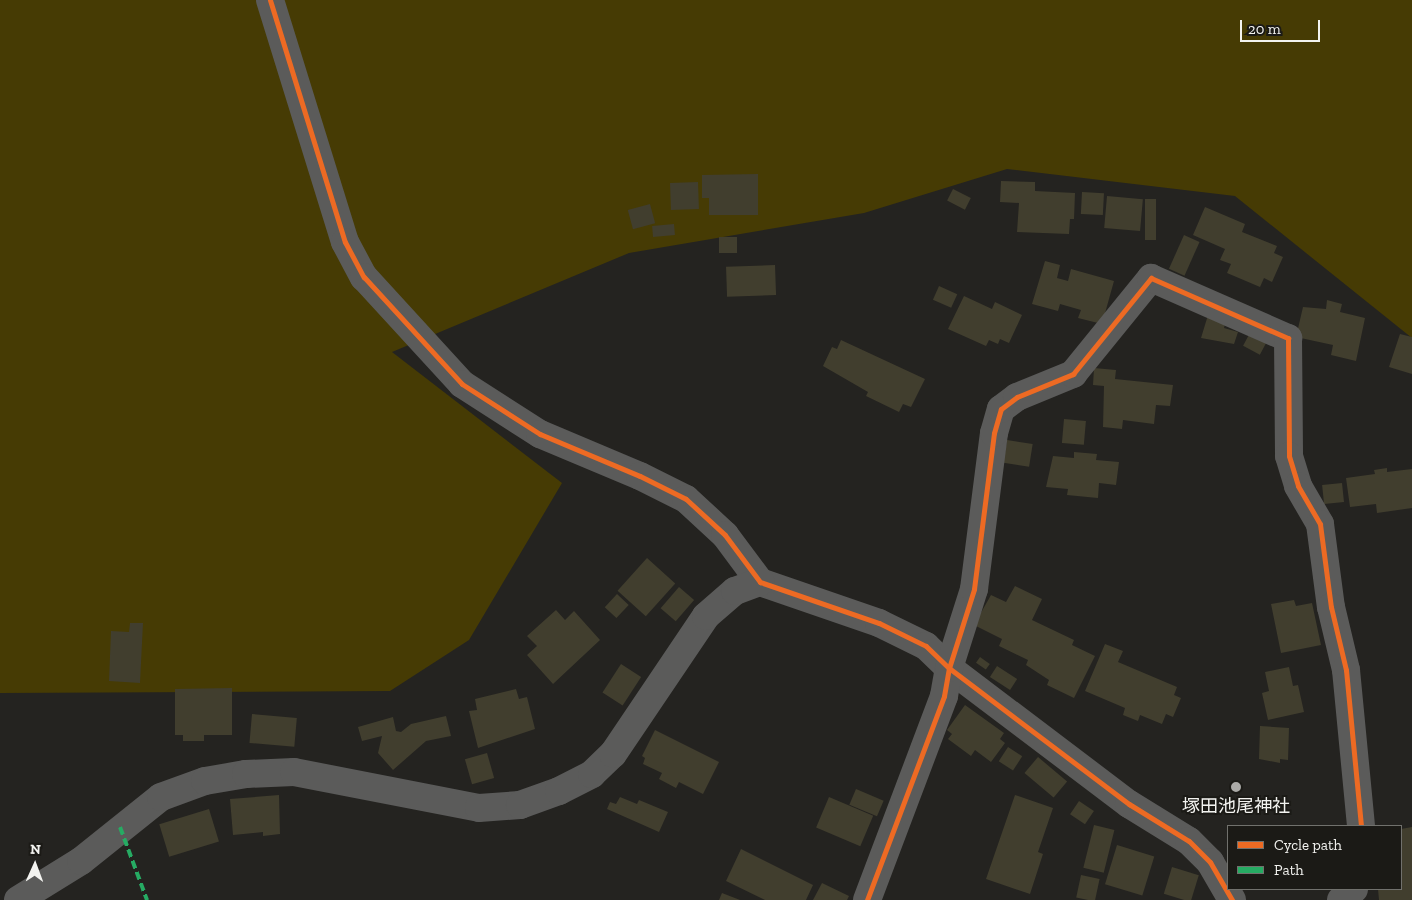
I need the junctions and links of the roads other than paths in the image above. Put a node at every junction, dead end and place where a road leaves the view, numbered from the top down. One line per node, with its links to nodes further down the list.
1 (270, 0): 2 (street)
2 (760, 582): 3 (street); 6 (street)
3 (949, 668): 4 (street); 7 (street); 8 (street)
4 (1360, 825)
5 (1353, 890): 9 (street)
6 (18, 900)
7 (867, 900)
8 (1232, 900)
9 (1341, 900)

